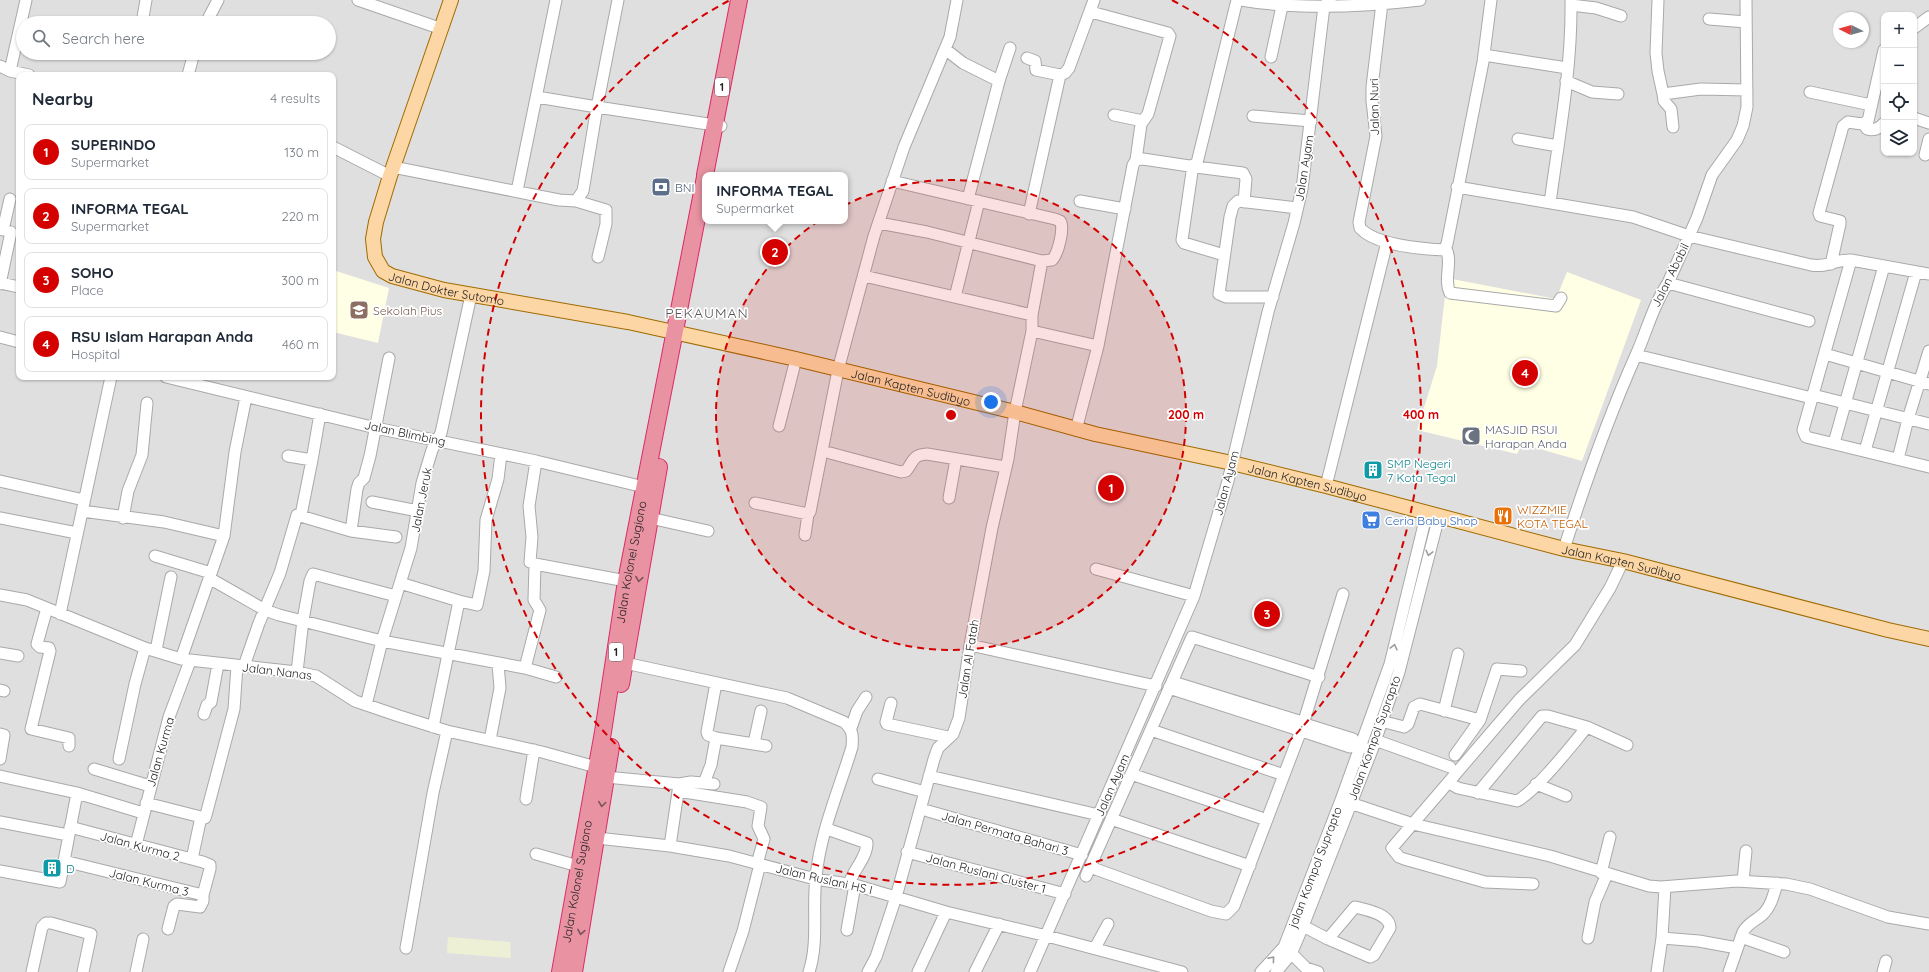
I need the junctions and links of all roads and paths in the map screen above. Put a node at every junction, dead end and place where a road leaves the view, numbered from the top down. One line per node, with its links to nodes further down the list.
1 (26, 0): 23 (street)
2 (146, 0): 24 (street)
3 (218, 0): 25 (street)
4 (358, 0): 31 (street)
5 (451, 0): 31 (main road, Jalan Dokter Sutomo)
6 (556, 0): 51 (street)
7 (618, 0): 53 (street)
8 (739, 0): 61 (highway, Jalan Kolonel Sugiono / 1)
9 (747, 0): 61 (highway, 1)
10 (957, 0): 34 (street)
11 (1094, 0): 22 (street)
12 (1237, 0): 70 (street)
13 (1241, 0): 21 (street)
14 (1420, 0): 20 (street)
15 (1491, 0): 35 (street)
16 (1658, 0): 50 (street)
17 (1746, 0): 29 (street, Jalan Ababil)
18 (1571, 2): 26 (street); 41 (street)
19 (1327, 3): 20 (street); 21 (street); 58 (street, Jalan Ayam)
20 (1382, 3): 91 (street, Jalan Nuri)
21 (1282, 6): 36 (street)
22 (1091, 12): 44 (street); 57 (street)
23 (21, 16)
24 (143, 16)
25 (210, 16)
26 (1621, 16)
27 (1929, 17): 30 (street)
28 (1709, 19): 29 (street)
29 (1746, 22): 47 (street, Jalan Ababil)
30 (1917, 26)
31 (442, 30): 71 (main road, Jalan Dokter Sutomo)
32 (16, 32): 40 (street)
33 (1010, 48): 45 (street)
34 (945, 49): 45 (street); 74 (street)
35 (1484, 55): 41 (street); 75 (street)
36 (1271, 57)
37 (1027, 58): 44 (street)
38 (192, 60): 43 (street)
39 (1881, 64): 52 (street)
40 (5, 68): 42 (street)
41 (1567, 68): 46 (street)
42 (19, 72)
43 (189, 72)
44 (1060, 75): 86 (street)
45 (999, 81): 79 (street)
46 (1566, 81): 49 (street); 66 (street)
47 (1747, 90): 50 (street); 90 (street, Jalan Ababil)
48 (1810, 92): 52 (street)
49 (1618, 94)
50 (1663, 94): 63 (street)
51 (537, 97): 53 (street); 76 (street)
52 (1872, 105): 60 (street)
53 (597, 107): 61 (street); 80 (street)
54 (1114, 115): 57 (street)
55 (1253, 116): 58 (street)
56 (1917, 119): 59 (street)
57 (1142, 121): 69 (street)
58 (1311, 121): 84 (street, Jalan Ayam)
59 (1929, 123)
60 (1864, 124): 62 (street); 98 (street)
61 (718, 125): 72 (highway, Jalan Kolonel Sugiono / 1); 73 (highway, 1)
62 (1881, 126)
63 (1673, 127)
64 (1518, 139): 66 (street)
65 (1929, 139): 68 (street)
66 (1558, 146): 83 (street)
67 (336, 148): 71 (street)
68 (1925, 155)
69 (1136, 160): 70 (street); 85 (street)
70 (1194, 166): 82 (street); 94 (street)
71 (391, 171): 76 (street); 106 (main road, Jalan Dokter Sutomo)
72 (706, 172)
73 (714, 172)
74 (892, 182): 79 (street); 87 (street)
75 (1457, 187): 83 (street); 93 (street)
76 (517, 191): 80 (street)
77 (702, 194): 113 (highway, Jalan Kolonel Sugiono / 1)
78 (10, 199): 89 (street)
79 (974, 200): 86 (street); 92 (street)
80 (576, 201): 95 (street)
81 (1080, 201): 85 (street)
82 (1244, 202): 84 (street); 94 (street)
83 (1550, 203): 90 (street)
84 (1297, 208): 108 (street, Jalan Ayam)
85 (1125, 209): 116 (street)
86 (1029, 214): 97 (street)
87 (879, 223): 92 (street); 102 (street)
88 (704, 224): 113 (highway, 1)
89 (8, 231): 103 (street)
90 (1689, 236): 98 (street); 104 (street, Jalan Ababil)
91 (1387, 242): 93 (street, Jalan Nuri); 154 (street)
92 (968, 243): 97 (street); 107 (street)
93 (1446, 249): 109 (street)
94 (1224, 256): 108 (street)
95 (598, 257)
96 (1851, 260): 98 (street); 99 (street); 118 (street)
97 (1042, 261): 110 (street, Jalan Al Fatah)
98 (1831, 264)
99 (1884, 266): 100 (street); 122 (street)
100 (1916, 272): 101 (street); 124 (street)
101 (1929, 274)
102 (864, 276): 107 (street); 123 (street)
103 (0, 283): 105 (street)
104 (1668, 283): 111 (street); 119 (street, Jalan Ababil)
105 (16, 286)
106 (471, 295): 113 (main road, Jalan Dokter Sutomo); 140 (street, Jalan Jeruk)
107 (955, 297): 110 (street)
108 (1273, 297): 150 (street, Jalan Ayam)
109 (1561, 298)
110 (1032, 315): 112 (street, Jalan Al Fatah)
111 (1809, 321)
112 (1032, 331): 116 (street); 133 (street, Jalan Al Fatah)
113 (679, 333): 121 (main road, Jalan Kapten Sudibyo); 155 (highway, Jalan Kolonel Sugiono / 1); 166 (highway, Jalan Kolonel Sugiono / 1)
114 (0, 336): 115 (street)
115 (16, 341)
116 (1098, 346): 139 (street)
117 (1929, 351): 127 (street)
118 (1825, 354): 122 (street); 128 (street)
119 (1636, 355): 128 (street); 173 (street, Jalan Ababil)
120 (389, 358): 138 (street)
121 (796, 359): 123 (main road, Jalan Kapten Sudibyo); 137 (street)
122 (1858, 362): 124 (street); 131 (street)
123 (838, 370): 133 (main road, Jalan Kapten Sudibyo); 161 (street)
124 (1887, 371): 127 (street); 132 (street)
125 (110, 380): 159 (street)
126 (177, 380): 129 (street, Jalan Blimbing)
127 (1924, 383): 135 (street)
128 (1812, 396): 131 (street); 141 (street)
129 (246, 398): 134 (street, Jalan Blimbing); 171 (street, Jalan Kurma)
130 (147, 403): 165 (street)
131 (1845, 404): 132 (street); 141 (street)
132 (1876, 411): 135 (street); 142 (street)
133 (1015, 412): 139 (main road, Jalan Kapten Sudibyo); 151 (street, Jalan Al Fatah)
134 (320, 414): 138 (street, Jalan Blimbing); 148 (street)
135 (1908, 419): 136 (street); 146 (street)
136 (1929, 424)
137 (779, 426)
138 (376, 428): 140 (street, Jalan Blimbing); 167 (street)
139 (1076, 430): 150 (main road, Jalan Kapten Sudibyo)
140 (438, 440): 144 (street, Jalan Blimbing); 160 (street, Jalan Jeruk)
141 (1834, 443): 142 (street)
142 (1865, 450): 146 (street)
143 (830, 453): 147 (street)
144 (501, 454): 149 (street, Jalan Blimbing); 186 (street)
145 (288, 456): 148 (street)
146 (1898, 458): 152 (street)
147 (956, 459): 151 (street); 156 (street)
148 (312, 460): 163 (street)
149 (536, 461): 155 (street, Jalan Blimbing); 176 (street)
150 (1232, 462): 154 (main road, Jalan Kapten Sudibyo); 185 (street, Jalan Ayam)
151 (1005, 467): 194 (street, Jalan Al Fatah)
152 (1929, 467)
153 (0, 481): 159 (street)
154 (1326, 486): 162 (main road, Jalan Kapten Sudibyo)
155 (644, 487): 180 (highway, Jalan Kolonel Sugiono / 1)
156 (949, 498)
157 (372, 502): 160 (street)
158 (755, 503): 161 (street)
159 (83, 505): 165 (street); 169 (street)
160 (418, 511): 181 (street, Jalan Jeruk)
161 (808, 514): 170 (street)
162 (1433, 514): 173 (main road, Jalan Kapten Sudibyo); 187 (street, jalan Kompol Suprapto)
163 (301, 515): 167 (street); 189 (street)
164 (0, 518): 169 (street)
165 (123, 518): 171 (street)
166 (650, 518): 168 (street); 202 (highway, Jalan Kolonel Sugiono / 1, one-way to 202)
167 (351, 531): 172 (street)
168 (708, 531)
169 (77, 533): 190 (street)
170 (805, 535)
171 (224, 536): 178 (street, Jalan Kurma)
172 (396, 537)
173 (1564, 549): 175 (main road, Jalan Kapten Sudibyo)
174 (156, 556): 178 (street)
175 (1623, 561): 192 (main road, Jalan Kapten Sudibyo); 251 (street)
176 (535, 564): 180 (street); 206 (street)
177 (1096, 569): 185 (street)
178 (210, 575): 189 (street); 201 (street, Jalan Kurma)
179 (171, 577): 196 (street)
180 (626, 581): 244 (highway, Jalan Kolonel Sugiono / 1)
181 (400, 583): 184 (street, Jalan Jeruk); 186 (street)
182 (1343, 594): 210 (street)
183 (0, 596): 188 (street, Jalan Nanas)
184 (396, 596): 191 (street); 193 (street, Jalan Jeruk)
185 (1194, 596): 213 (street, Jalan Ayam)
186 (459, 602): 198 (street)
187 (1410, 607): 221 (street, Jalan Kompol Suprapto); 233 (street, jalan Kompol Suprapto, one-way to 187)
188 (47, 608): 190 (street, Jalan Nanas); 236 (street)
189 (265, 610): 191 (street); 205 (street)
190 (60, 614): 195 (street, Jalan Nanas)
191 (303, 620): 193 (street); 208 (street)
192 (1929, 639)
193 (382, 641): 198 (street); 216 (street, Jalan Jeruk)
194 (970, 645): 213 (street); 229 (street, Jalan Al Fatah)
195 (145, 648): 196 (street, Jalan Nanas); 240 (street)
196 (156, 650): 201 (street, Jalan Nanas)
197 (0, 653): 200 (street)
198 (448, 654): 204 (street); 222 (street)
199 (1458, 654): 218 (street)
200 (18, 656)
201 (185, 660): 203 (street, Jalan Nanas); 252 (street, Jalan Kurma)
202 (625, 663): 211 (street); 244 (highway, Jalan Kolonel Sugiono / 1)
203 (218, 664): 205 (street, Jalan Nanas); 219 (street)
204 (498, 664): 206 (street); 231 (street)
205 (241, 666): 208 (street, Jalan Nanas); 263 (street)
206 (525, 668): 209 (street)
207 (1521, 671): 220 (street)
208 (297, 672): 216 (street, Jalan Nanas)
209 (556, 677)
210 (1319, 677): 212 (street); 223 (street)
211 (716, 683): 225 (street); 230 (street)
212 (1171, 685): 223 (street); 226 (street)
213 (1156, 686): 262 (street, Jalan Ayam)
214 (866, 696): 225 (street)
215 (891, 703): 229 (street)
216 (366, 705): 222 (street, Jalan Nanas)
217 (761, 711): 232 (street)
218 (1444, 711): 220 (street); 221 (street)
219 (204, 714)
220 (1480, 720): 239 (street)
221 (1381, 721): 234 (street, Jalan Kompol Suprapto)
222 (433, 727): 227 (street, Jalan Nanas)
223 (1302, 727): 233 (street); 246 (street)
224 (1587, 727): 235 (street); 250 (street); 256 (street)
225 (851, 728): 268 (street)
226 (1151, 730): 245 (street); 246 (street)
227 (447, 731): 231 (street, Jalan Nanas); 308 (street)
228 (0, 734): 241 (street)
229 (948, 737): 248 (street, Jalan Al Fatah)
230 (716, 738): 232 (street); 253 (street)
231 (490, 740): 238 (street, Jalan Nanas)
232 (754, 743): 237 (street)
233 (1358, 745): 234 (street); 259 (street, jalan Kompol Suprapto)
234 (1373, 745): 242 (street); 259 (street, Jalan Kompol Suprapto)
235 (1627, 745)
236 (69, 746)
237 (766, 746)
238 (534, 750): 244 (street, Jalan Nanas); 258 (street)
239 (1455, 755)
240 (119, 758)
241 (0, 759)
242 (1450, 767)
243 (94, 768): 252 (street)
244 (601, 772): 253 (street, Jalan Nanas); 271 (highway, Jalan Kolonel Sugiono / 1, one-way to 271); 282 (highway, Jalan Kolonel Sugiono / 1)
245 (1131, 774): 264 (street); 265 (street)
246 (1284, 775): 265 (street)
247 (0, 776): 255 (street)
248 (932, 776): 254 (street, Jalan Al Fatah); 262 (street)
249 (878, 779): 254 (street)
250 (1536, 784): 256 (street); 257 (street)
251 (1452, 785): 256 (street); 267 (street)
252 (150, 786): 260 (street, Jalan Kurma)
253 (679, 788): 273 (street); 280 (street)
254 (924, 792): 274 (street, Jalan Al Fatah)
255 (77, 793): 260 (street); 269 (street)
256 (1478, 793)
257 (1566, 796)
258 (526, 799)
259 (1346, 802): 267 (street); 299 (street, Jalan Kompol Suprapto); 311 (street, jalan Kompol Suprapto)
260 (145, 808): 263 (street); 272 (street, Jalan Kurma)
261 (928, 811): 277 (street, Jalan Permata Bahari 3)
262 (1096, 814): 277 (street, Jalan Ayam)
263 (201, 817): 278 (street)
264 (1111, 819): 283 (street); 283 (street)
265 (1267, 820): 283 (street)
266 (0, 822): 269 (street, Jalan Kurma 2)
267 (1413, 824): 285 (street); 290 (street)
268 (827, 829): 286 (street); 289 (street)
269 (69, 831): 272 (street, Jalan Kurma 2); 279 (street)
270 (1610, 837): 285 (street)
271 (597, 838): 273 (street, Jalan Ruslani HS I); 317 (highway, Jalan Kolonel Sugiono / 1, one-way to 317)
272 (136, 845): 278 (street, Jalan Kurma 2)
273 (670, 846): 280 (street, Jalan Ruslani HS I)
274 (907, 852): 292 (street, Jalan Ruslani Cluster 1); 294 (street, Jalan Al Fatah)
275 (1746, 852): 287 (street)
276 (536, 854): 282 (street)
277 (1082, 855): 292 (street, Jalan Ayam)
278 (192, 859): 281 (street, Jalan Kurma 2)
279 (64, 861): 284 (street); 293 (street, Jalan Kurma 3)
280 (758, 864): 286 (street, Jalan Ruslani HS I); 318 (street)
281 (210, 865): 293 (street, Jalan Kurma 3)
282 (578, 866): 316 (highway, Jalan Kolonel Sugiono / 1)
283 (1250, 866)
284 (0, 871)
285 (1604, 874): 291 (street); 304 (street)
286 (815, 879): 289 (street, Jalan Ruslani HS I); 319 (street)
287 (1743, 881): 288 (street); 291 (street)
288 (1777, 883): 298 (street); 303 (street)
289 (852, 884): 294 (street, Jalan Ruslani HS I); 301 (street)
290 (1533, 884)
291 (1666, 887): 305 (street)
292 (1065, 894): 302 (street, Jalan Ayam)
293 (203, 895): 300 (street)
294 (896, 897): 295 (street, Jalan Ruslani HS I); 320 (street, Jalan Al Fatah)
295 (946, 912): 296 (street, Jalan Ruslani HS I); 321 (street)
296 (999, 924): 302 (street, Jalan Ruslani HS I); 322 (street)
297 (1108, 924): 309 (street)
298 (1929, 924)
299 (1303, 926): 307 (street); 311 (street, Jalan Kompol Suprapto)
300 (168, 928)
301 (847, 930)
302 (1047, 936): 309 (street, Jalan Ruslani HS I); 323 (street, Jalan Ayam)
303 (1740, 937): 310 (street); 312 (street)
304 (1588, 938)
305 (1662, 938): 310 (street); 328 (street)
306 (143, 939): 315 (street)
307 (1328, 940): 307 (street)
308 (406, 948)
309 (1095, 948): 324 (street, Jalan Ruslani HS I)
310 (1737, 948): 329 (street)
311 (1287, 950): 325 (street, one-way to 311); 326 (street); 327 (street)
312 (1784, 952)
313 (32, 972): 314 (street)
314 (83, 972)
315 (136, 972)
316 (560, 972)
317 (574, 972)
318 (729, 972)
319 (809, 972)
320 (868, 972)
321 (918, 972)
322 (975, 972)
323 (1030, 972)
324 (1182, 972)
325 (1261, 972)
326 (1276, 972)
327 (1318, 972)
328 (1657, 972)
329 (1729, 972)

